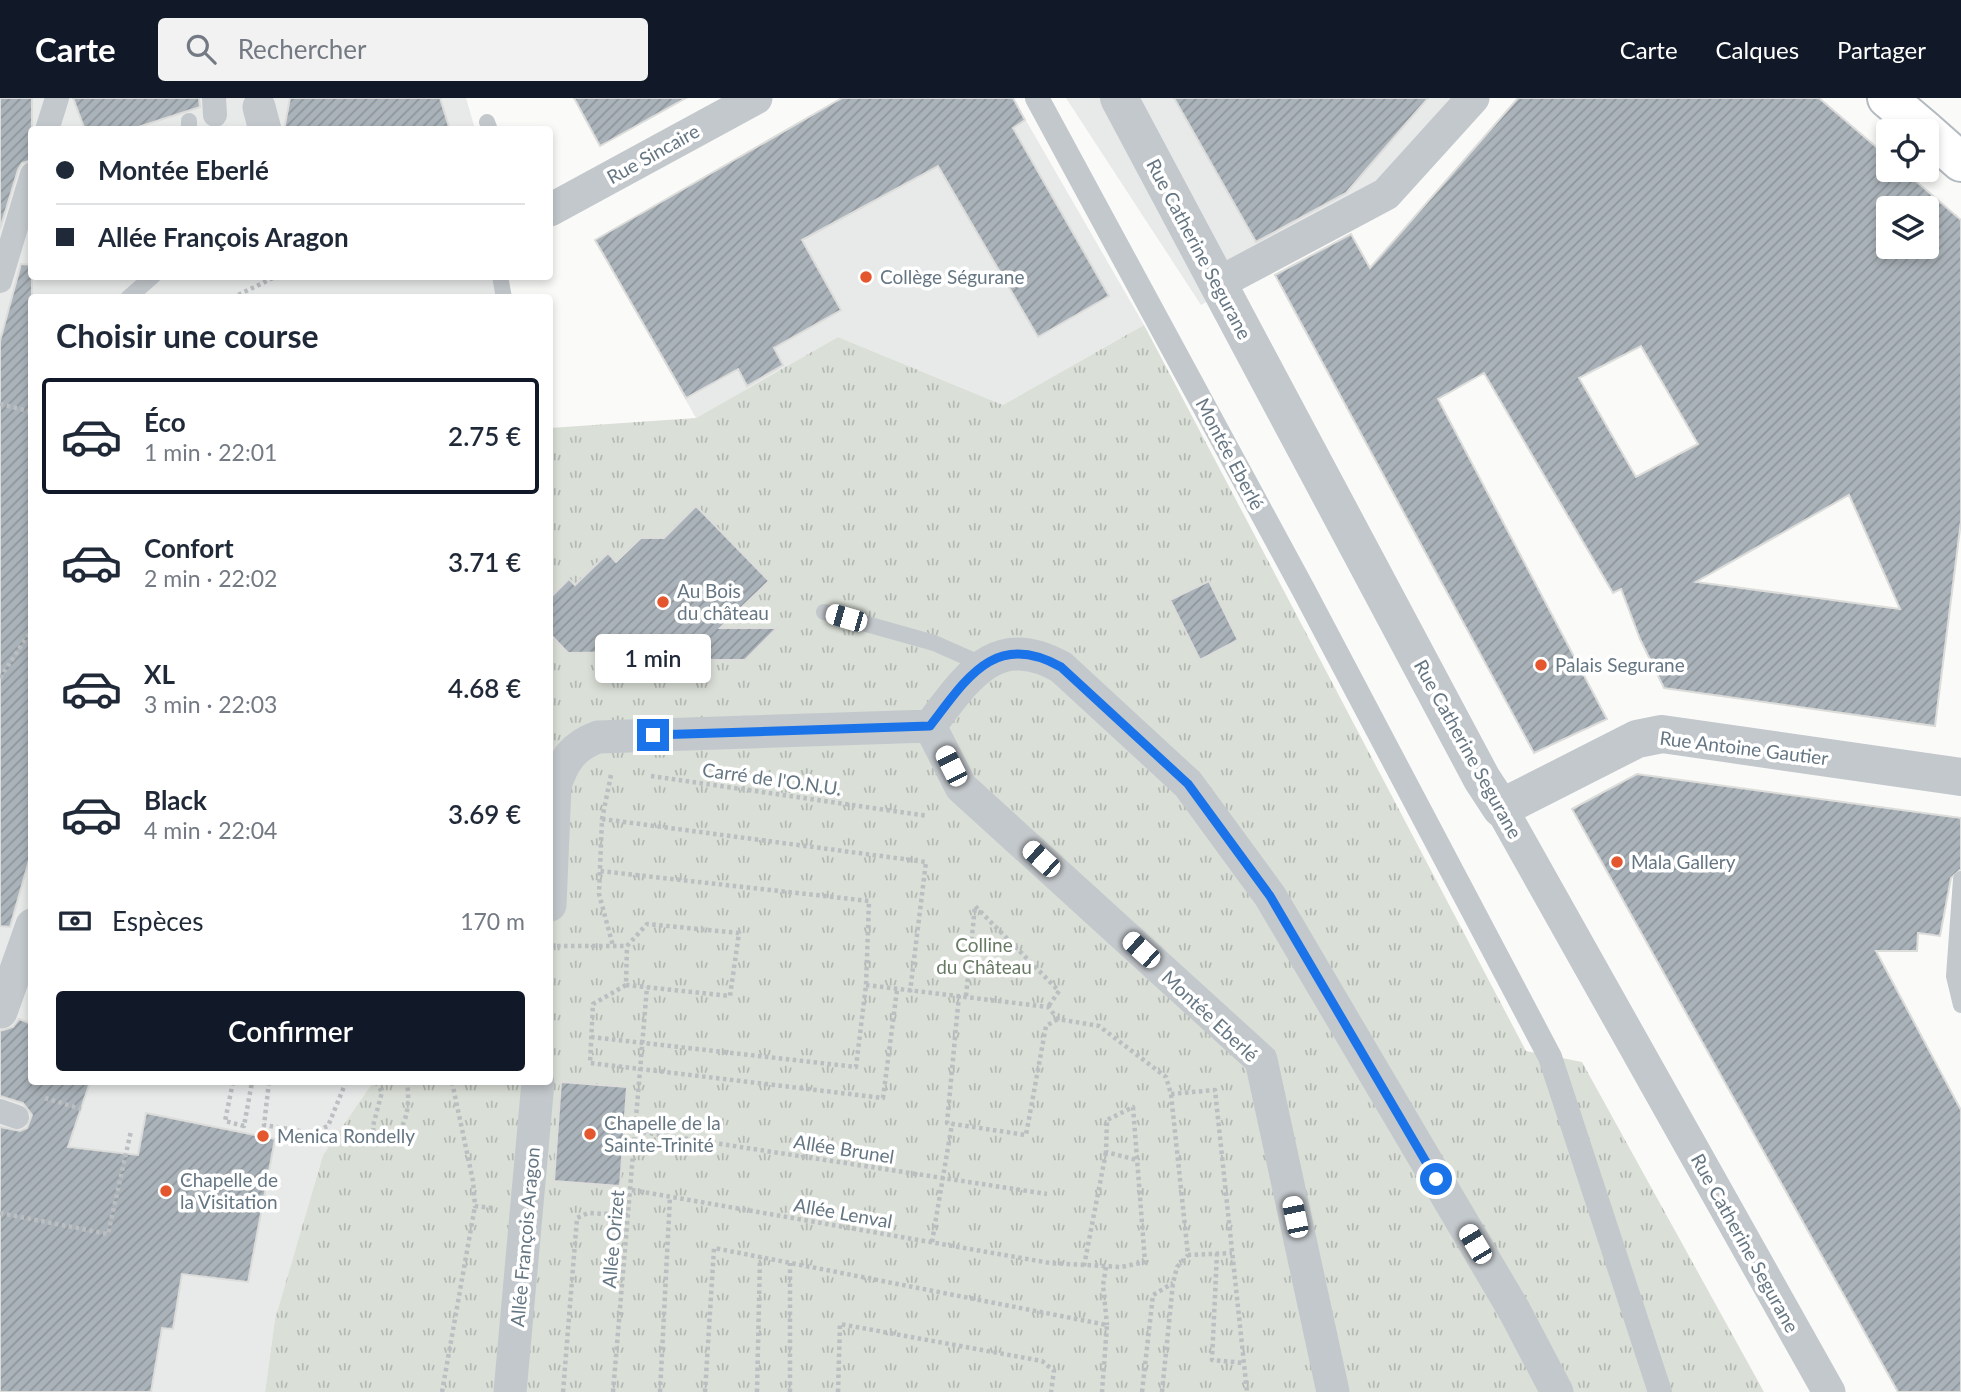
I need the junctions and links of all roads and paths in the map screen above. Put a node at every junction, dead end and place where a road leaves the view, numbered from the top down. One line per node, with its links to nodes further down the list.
1 (57, 98): 8 (street)
2 (756, 98): 12 (street, Rue Sincaire)
3 (1037, 98): 102 (street, Montée Eberlé)
4 (1119, 98): 17 (street, Rue Catherine Segurane)
5 (1474, 98): 17 (street)
6 (1887, 98): 7 (main road)
7 (1911, 119)
8 (48, 126)
9 (1939, 143): 10 (main road)
10 (1961, 162)
11 (28, 180): 13 (street)
12 (553, 208)
13 (9, 209): 16 (street)
14 (148, 280): 18 (lane)
15 (269, 280): 19 (path)
16 (0, 281)
17 (1217, 284): 30 (street, Rue Catherine Segurane)
18 (133, 294)
19 (240, 294)
20 (0, 404): 21 (path)
21 (28, 411)
22 (824, 612): 24 (lane)
23 (28, 635): 25 (path)
24 (985, 665): 26 (street); 101 (street)
25 (0, 676)
26 (930, 726): 33 (street); 100 (street, Montée Eberlé)
27 (612, 771): 32 (path)
28 (639, 775): 31 (path, Carré de l'O.N.U.)
29 (1961, 777): 30 (street, Rue Antoine Gautier)
30 (1500, 807): 103 (street, Rue Catherine Segurane)
31 (928, 816)
32 (603, 819): 34 (path); 44 (path)
33 (553, 834)
34 (600, 871): 38 (path); 41 (path)
35 (1961, 879): 46 (lane)
36 (28, 936): 48 (street)
37 (553, 946): 38 (path)
38 (613, 946): 39 (path)
39 (627, 946): 40 (path); 42 (path)
40 (626, 985): 42 (path); 50 (path)
41 (866, 985): 43 (path); 51 (path)
42 (647, 987): 51 (path, Allée Orizet)
43 (897, 989): 44 (path); 52 (path)
44 (910, 992): 45 (path)
45 (963, 995): 47 (path); 47 (path); 62 (path)
46 (1961, 1005)
47 (1048, 1007): 49 (path)
48 (1, 1012)
49 (1058, 1019): 61 (path); 62 (path)
50 (591, 1037): 51 (path); 52 (path)
51 (642, 1041): 52 (path, Allée Orizet)
52 (639, 1067): 63 (path, Allée Orizet)
53 (232, 1085): 54 (path)
54 (251, 1085)
55 (269, 1085): 56 (path)
56 (345, 1085)
57 (378, 1085): 58 (path)
58 (408, 1085)
59 (453, 1085): 68 (path)
60 (538, 1085): 87 (street, Allée François Aragon)
61 (1171, 1094): 77 (path); 78 (path)
62 (952, 1124): 67 (path)
63 (636, 1130): 67 (path, Allée Brunel); 69 (path, Allée Orizet)
64 (131, 1131): 73 (path)
65 (1106, 1152): 66 (path); 66 (path); 81 (path)
66 (1137, 1160): 82 (path, Allée Lenval)
67 (943, 1178): 70 (path, Allée Brunel); 75 (path)
68 (474, 1181)
69 (632, 1190): 71 (path, Allée Lenval); 89 (path, Allée Orizet)
70 (1048, 1194)
71 (670, 1197): 75 (path, Allée Lenval); 90 (path)
72 (475, 1206): 86 (path)
73 (0, 1213)
74 (628, 1215): 88 (path)
75 (932, 1242): 81 (path, Allée Lenval)
76 (1217, 1254): 77 (path); 78 (path); 85 (path)
77 (1232, 1254): 85 (path)
78 (1188, 1255): 83 (path)
79 (760, 1257): 80 (path); 91 (path); 92 (path)
80 (790, 1263): 84 (path); 93 (path)
81 (1084, 1266): 82 (path, Allée Lenval)
82 (1106, 1267): 84 (path)
83 (1173, 1283): 97 (path); 98 (path)
84 (1107, 1325): 96 (path)
85 (1244, 1363): 99 (path)
86 (442, 1392)
87 (510, 1392)
88 (563, 1392)
89 (613, 1392)
90 (660, 1392)
91 (705, 1392)
92 (757, 1392)
93 (790, 1392)
94 (838, 1392): 95 (path)
95 (1051, 1392)
96 (1102, 1392)
97 (1142, 1392)
98 (1162, 1392)
99 (1245, 1392)
100 (1334, 1392)
101 (1557, 1392)
102 (1660, 1392)
103 (1829, 1392)

